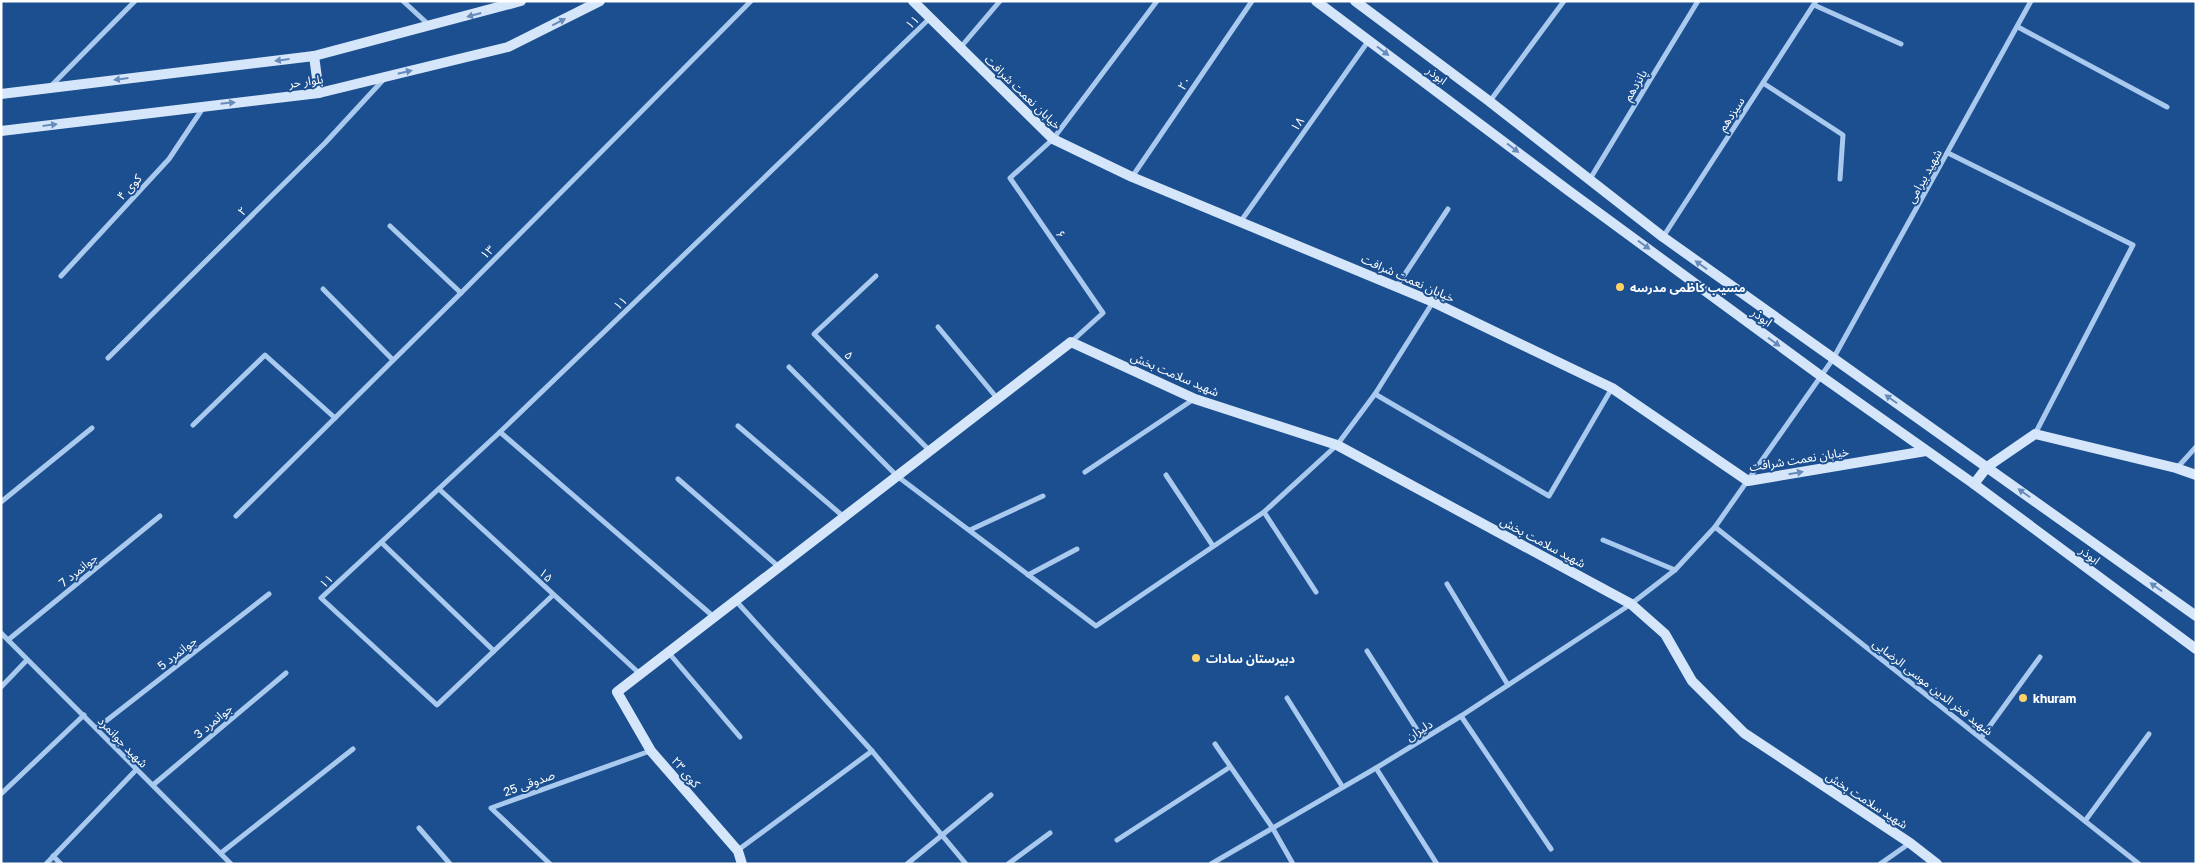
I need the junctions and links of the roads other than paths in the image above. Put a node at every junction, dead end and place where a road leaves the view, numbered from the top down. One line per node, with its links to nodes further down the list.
1 (135, 1): 26 (street)
2 (402, 1): 18 (street)
3 (521, 1): 16 (main road, بلوار حر)
4 (600, 1): 24 (main road, بلوار حر, one-way to 4)
5 (751, 1): 46 (street, ۱۳)
6 (913, 1): 17 (main road, خیابان نعمت شرافت)
7 (1000, 1): 22 (street)
8 (1157, 1): 33 (street)
9 (1252, 1): 35 (street, ۲۰)
10 (1316, 1): 20 (main road, ابوذر)
11 (1355, 1): 29 (main road, ابوذر)
12 (1564, 1): 29 (street)
13 (1698, 1): 37 (street, پانزدهم)
14 (2031, 1): 19 (street, شهید بیرامی)
15 (1815, 3): 21 (street); 25 (street, سیزدهم)
16 (503, 4): 18 (main road, بلوار حر, one-way to 18)
17 (930, 19): 22 (main road, خیابان نعمت شرافت); 63 (street, ۱۱)
18 (431, 26): 23 (main road, بلوار حر)
19 (2018, 27): 31 (street); 34 (street, شهید بیرامی)
20 (1369, 40): 39 (street, ۱۸); 54 (main road, ابوذر, one-way to 54)
21 (1901, 44)
22 (959, 48): 33 (main road, خیابان نعمت شرافت)
23 (314, 56): 26 (main road, بلوار حر, one-way to 26); 27 (main road)
24 (387, 76): 27 (main road, بلوار حر); 50 (street, ۲)
25 (1763, 83): 36 (street); 41 (street, سیزدهم)
26 (48, 88): 28 (main road, بلوار حر)
27 (319, 93): 30 (main road, بلوار حر, one-way to 27)
28 (1, 94)
29 (1489, 101): 37 (main road, ابوذر)
30 (205, 106): 32 (main road, بلوار حر, one-way to 30); 42 (street, کوی ۴)
31 (2167, 107)
32 (1, 131)
33 (1053, 139): 35 (main road, خیابان نعمت شرافت); 49 (street, ۶)
34 (1948, 153): 51 (street, شهید بیرامی); 64 (street)
35 (1132, 177): 39 (main road, خیابان نعمت شرافت)
36 (1840, 179)
37 (1589, 180): 41 (main road, ابوذر)
38 (1448, 209): 44 (street)
39 (1241, 221): 44 (main road, خیابان نعمت شرافت)
40 (390, 226): 46 (street)
41 (1663, 237): 51 (main road, ابوذر, one-way to 41)
42 (61, 276)
43 (876, 276): 67 (street, ۵)
44 (1397, 286): 47 (main road, خیابان نعمت شرافت)
45 (323, 289): 52 (street)
46 (461, 293): 52 (street, ۱۳)
47 (1433, 302): 55 (main road, خیابان نعمت شرافت); 56 (street)
48 (938, 327): 57 (street)
49 (1070, 342): 57 (main road); 58 (main road, شهید سلامت بخش)
50 (108, 358)
51 (1833, 359): 54 (street, شهید بیرامی); 69 (main road, ابوذر, one-way to 51)
52 (393, 360): 59 (street, ۱۳)
53 (789, 366): 74 (street)
54 (1821, 376): 68 (main road, ابوذر); 76 (street, شهید بیرامی)
55 (1612, 388): 56 (street); 76 (main road, خیابان نعمت شرافت)
56 (1375, 394): 65 (street)
57 (997, 398): 67 (main road)
58 (1195, 399): 65 (main road, شهید سلامت بخش); 71 (street)
59 (335, 418): 60 (street); 83 (street, ۱۳)
60 (193, 425)
61 (738, 426): 84 (street)
62 (92, 428): 80 (street)
63 (500, 432): 78 (street, ۱۱); 101 (street)
64 (2035, 434): 69 (main road); 70 (main road)
65 (1337, 445): 81 (street); 99 (main road, شهید سلامت بخش)
66 (2196, 447): 70 (street)
67 (930, 450): 74 (main road)
68 (1926, 451): 76 (main road, خیابان نعمت شرافت, one-way to 68); 77 (main road, ابوذر)
69 (1987, 467): 77 (main road); 100 (main road, ابوذر, one-way to 69)
70 (2176, 468): 73 (main road)
71 (1085, 472)
72 (1166, 475): 89 (street)
73 (2196, 475)
74 (897, 476): 84 (main road); 86 (street)
75 (678, 479): 91 (street)
76 (1748, 481): 85 (street, دلیران)
77 (1974, 484): 104 (main road, ابوذر)
78 (438, 489): 88 (street, ۱۱); 97 (street, ۱۵)
79 (1043, 496): 86 (street)
80 (1, 502)
81 (1264, 512): 89 (street); 95 (street)
82 (160, 516): 103 (street, جوانمرد 7)
83 (236, 516)
84 (844, 517): 91 (main road)
85 (1715, 527): 92 (street, دلیران); 120 (street, شهید فخر الدین موسی الرضایی)
86 (970, 530): 93 (street)
87 (1603, 540): 92 (street)
88 (382, 543): 106 (street); 106 (street, ۱۱)
89 (1213, 546): 93 (street)
90 (1077, 549): 93 (street)
91 (779, 567): 98 (main road)
92 (1675, 570): 99 (street, دلیران)
93 (1028, 575)
94 (1447, 584): 112 (street)
95 (1316, 592)
96 (269, 594): 117 (street, جوانمرد 5)
97 (553, 595): 106 (street); 111 (street, ۱۵)
98 (736, 600): 101 (main road); 125 (street)
99 (1631, 604): 112 (street, دلیران); 139 (main road, شهید سلامت بخش)
100 (2196, 616)
101 (714, 617): 107 (main road)
102 (1, 634): 103 (street, شهید جوانمرد)
103 (8, 640): 109 (street, شهید جوانمرد)
104 (2196, 649)
105 (1367, 651): 121 (street)
106 (494, 652)
107 (668, 652): 111 (main road); 119 (street)
108 (2040, 657): 120 (street)
109 (27, 660): 113 (street); 115 (street, شهید جوانمرد)
110 (286, 673): 129 (street, جوانمرد 3)
111 (640, 674): 124 (main road, کوی ۲۳)
112 (1508, 685): 116 (street, دلیران)
113 (1, 687)
114 (1287, 698): 130 (street)
115 (84, 716): 117 (street, شهید جوانمرد); 131 (street)
116 (1461, 716): 121 (street, دلیران); 140 (street)
117 (97, 728): 128 (street, شهید جوانمرد)
118 (2149, 734): 133 (street)
119 (740, 737)
120 (1981, 738): 133 (street, شهید فخر الدین موسی الرضایی)
121 (1423, 739): 127 (street, دلیران)
122 (1215, 744): 126 (street)
123 (353, 749): 142 (street)
124 (651, 751): 141 (main road, کوی ۲۳); 148 (street, صدوقی 25)
125 (872, 751): 137 (street); 141 (street)
126 (1230, 767): 134 (street); 138 (street)
127 (1376, 768): 130 (street, دلیران); 155 (street)
128 (136, 770): 129 (street, شهید جوانمرد); 143 (street)
129 (153, 785): 142 (street, شهید جوانمرد)
130 (1342, 786): 134 (street, دلیران)
131 (1, 794)
132 (991, 794): 137 (street)
133 (2084, 821): 158 (street, شهید فخر الدین موسی الرضایی)
134 (1272, 827): 153 (street, دلیران); 154 (street)
135 (419, 828): 147 (street)
136 (1050, 833): 152 (street)
137 (942, 835): 150 (street); 151 (street)
138 (1117, 840)
139 (1910, 843): 156 (street); 157 (main road, شهید سلامت بخش)
140 (1551, 849)
141 (738, 851): 149 (main road, کوی ۲۳)
142 (222, 854): 146 (street, شهید جوانمرد)
143 (53, 856): 144 (street); 145 (street)
144 (46, 864)
145 (61, 864)
146 (231, 864)
147 (450, 864)
148 (550, 864)
149 (742, 864)
150 (907, 864)
151 (966, 864)
152 (1008, 864)
153 (1211, 864)
154 (1294, 864)
155 (1437, 864)
156 (1880, 864)
157 (1937, 864)
158 (2139, 864)

